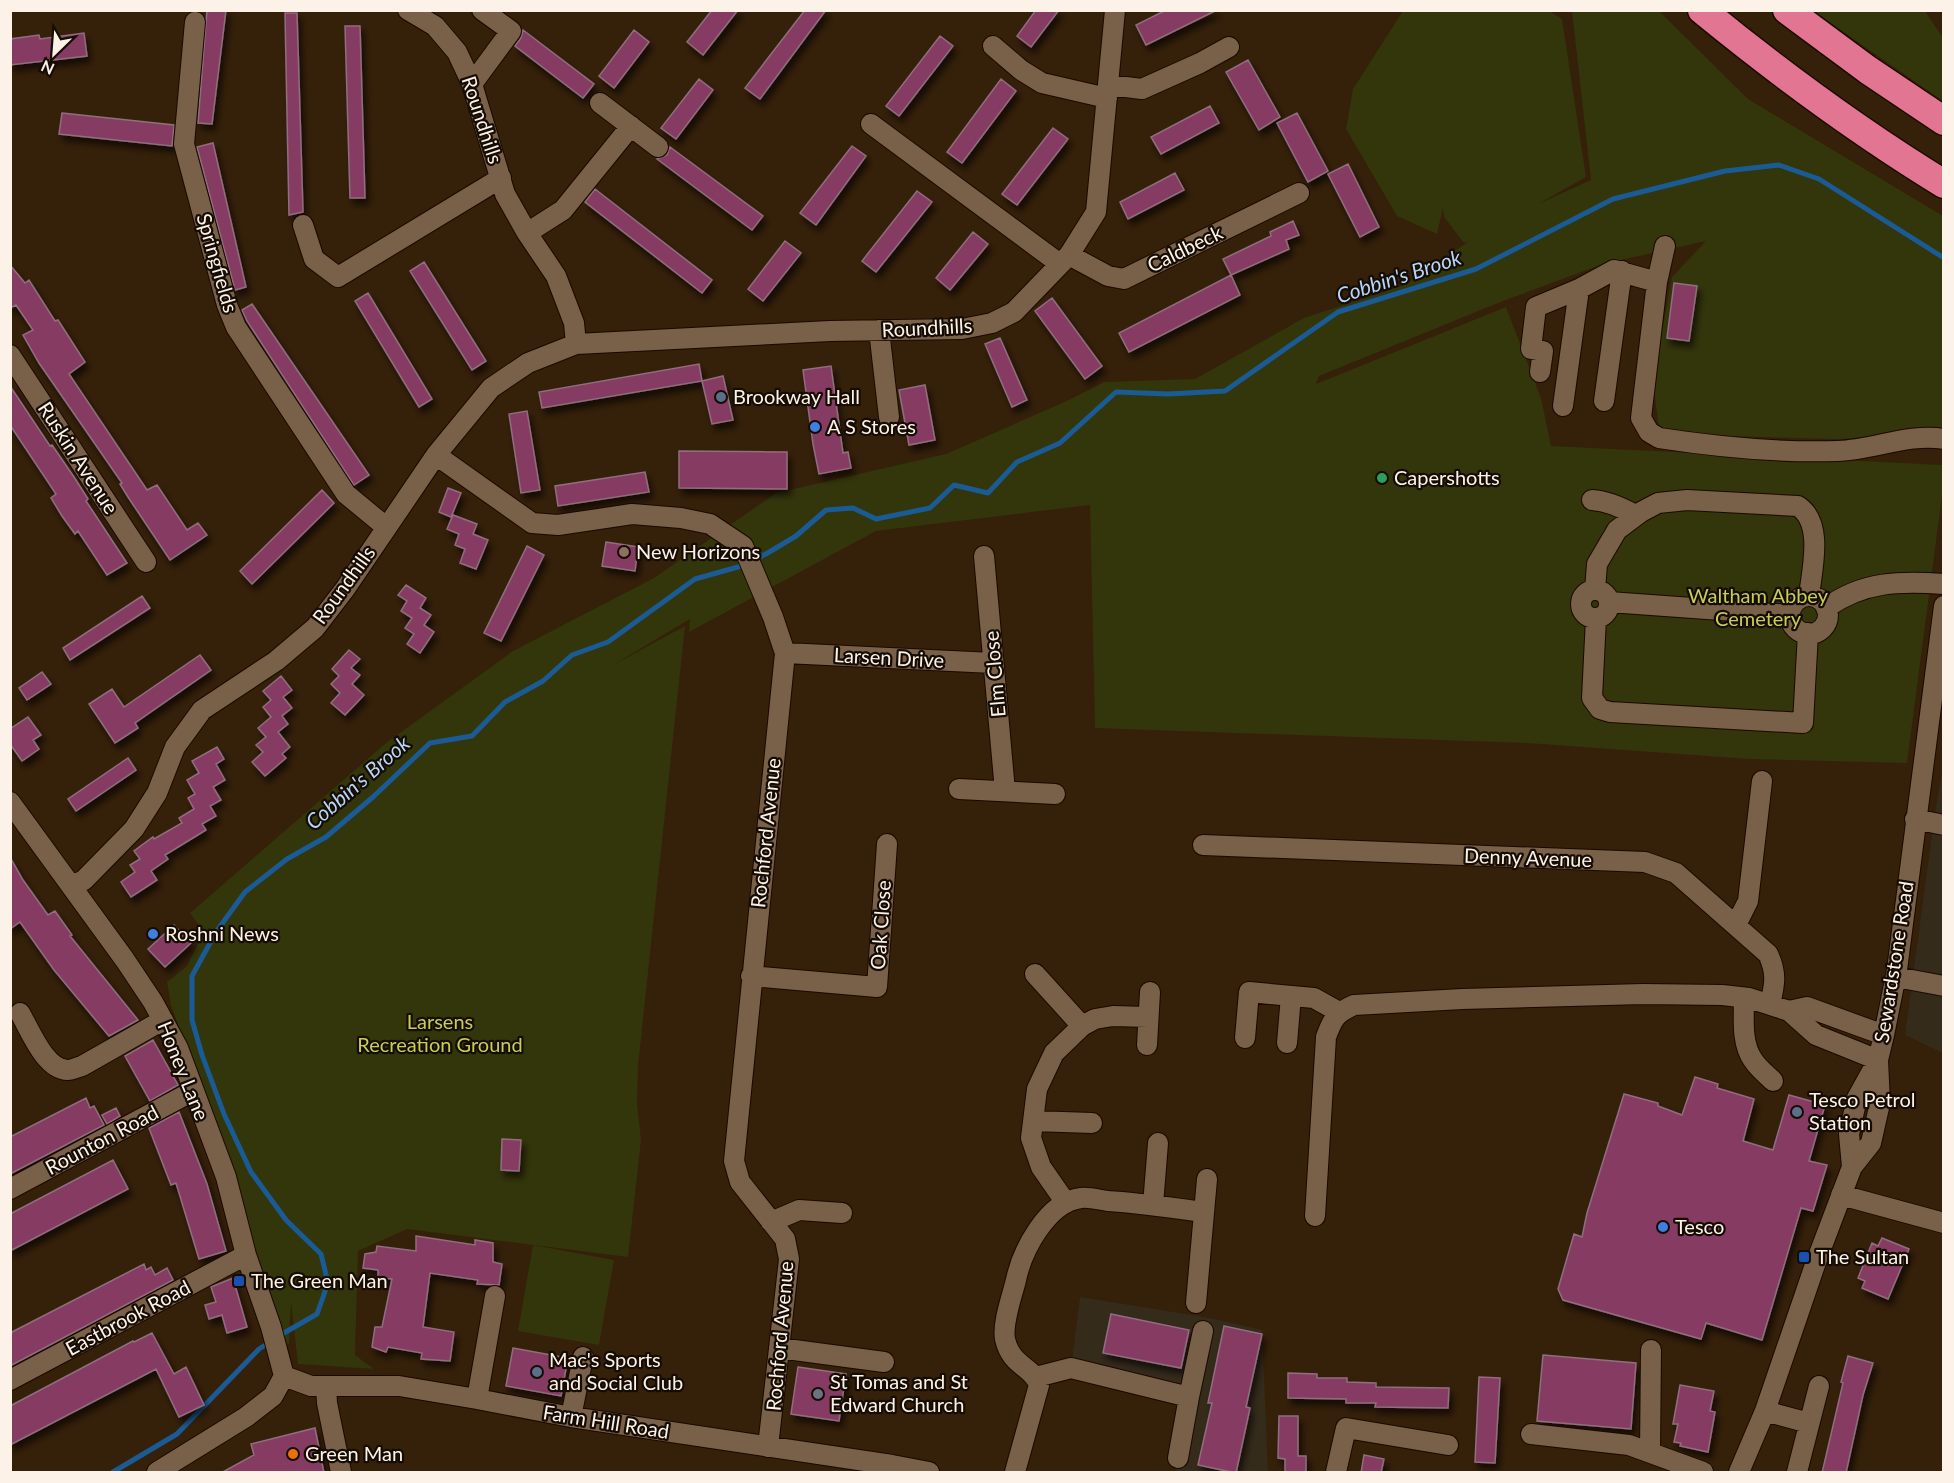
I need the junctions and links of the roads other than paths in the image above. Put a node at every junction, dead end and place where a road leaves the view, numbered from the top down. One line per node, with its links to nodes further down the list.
1 (408, 10): 9 (street, Roundhills)
2 (482, 10): 9 (street)
3 (1115, 10): 10 (street, Roundhills)
4 (1702, 10): 17 (highway)
5 (1787, 10): 12 (highway)
6 (195, 22): 37 (street, Springfields)
7 (993, 45): 10 (street)
8 (1229, 47): 10 (street)
9 (472, 84): 16 (street, Roundhills)
10 (1108, 92): 22 (street, Roundhills)
11 (600, 103): 14 (street)
12 (1944, 121)
13 (871, 124): 22 (street, Caldbeck)
14 (631, 126): 15 (street); 20 (street)
15 (658, 147)
16 (501, 178): 19 (street); 20 (street, Roundhills)
17 (1944, 184)
18 (1299, 193): 22 (street, Caldbeck)
19 (303, 225)
20 (527, 233): 27 (street, Roundhills)
21 (1665, 246): 24 (street)
22 (1065, 260): 26 (street, Roundhills)
23 (1622, 271): 24 (street); 25 (street); 30 (street)
24 (1658, 282): 33 (street)
25 (1579, 290): 29 (street); 31 (street)
26 (879, 330): 27 (street, Roundhills); 32 (street)
27 (576, 344): 34 (street, Roundhills)
28 (10, 355): 39 (street, Ruskin Avenue)
29 (1540, 372)
30 (1604, 401)
31 (1563, 406)
32 (889, 417)
33 (1944, 439)
34 (436, 455): 37 (street, Roundhills); 47 (street, Rochford Avenue)
35 (1592, 500): 36 (street)
36 (1635, 515): 41 (street); 42 (street)
37 (386, 527): 58 (street, Roundhills)
38 (984, 556): 48 (street, Elm Close)
39 (146, 562)
40 (1944, 584): 44 (street)
41 (1602, 596): 45 (street); 46 (street)
42 (1809, 596): 44 (street); 45 (street)
43 (1944, 606): 54 (street, Sewardstone Road)
44 (1826, 608): 46 (street)
45 (1790, 615): 46 (street)
46 (1808, 633)
47 (784, 653): 48 (street, Larsen Drive); 61 (street, Rochford Avenue)
48 (993, 663): 51 (street, Elm Close)
49 (1762, 781): 59 (street)
50 (959, 789): 51 (street)
51 (1005, 791): 52 (street)
52 (1055, 794)
53 (10, 802): 58 (street, Honey Lane)
54 (1916, 819): 55 (street); 62 (street, Sewardstone Road)
55 (1944, 825)
56 (887, 844): 61 (street, Oak Close)
57 (1203, 845): 59 (street, Denny Avenue)
58 (72, 886): 72 (street, Honey Lane)
59 (1736, 925): 67 (street, Denny Avenue)
60 (1035, 974): 73 (street)
61 (752, 976): 92 (street, Rochford Avenue)
62 (1896, 977): 63 (street); 74 (street, Sewardstone Road)
63 (1944, 986)
64 (1150, 992): 71 (street)
65 (1291, 996): 69 (street); 75 (street); 76 (street)
66 (1744, 998): 67 (street); 69 (street); 79 (street)
67 (1770, 1004): 68 (street)
68 (1789, 1011): 74 (street); 78 (street)
69 (1339, 1012): 91 (street)
70 (20, 1013): 72 (street)
71 (1148, 1017): 73 (street); 77 (street)
72 (163, 1020): 80 (street, Honey Lane)
73 (1082, 1026): 81 (street)
74 (1884, 1035): 78 (street, Sewardstone Road)
75 (1245, 1038)
76 (1287, 1043)
77 (1147, 1045)
78 (1878, 1060): 86 (street, Sewardstone Road)
79 (1773, 1082)
80 (193, 1091): 85 (street, Rounton Road); 94 (street, Honey Lane)
81 (1033, 1121): 82 (street); 87 (street)
82 (1092, 1124)
83 (1158, 1143): 88 (street)
84 (1207, 1179): 89 (street)
85 (10, 1189)
86 (1841, 1196): 93 (street); 109 (street, Sewardstone Road)
87 (1066, 1203): 88 (street); 103 (street)
88 (1153, 1205): 89 (street)
89 (1204, 1212): 96 (street)
90 (842, 1213): 92 (street)
91 (1315, 1216)
92 (771, 1222): 98 (street, Rochford Avenue)
93 (1944, 1223)
94 (246, 1255): 102 (street, Honey Lane); 104 (street, Eastbrook Road)
95 (495, 1296): 108 (street)
96 (1196, 1303)
97 (1203, 1331): 107 (street)
98 (779, 1348): 101 (street); 114 (street, Rochford Avenue)
99 (1651, 1350): 115 (street)
100 (583, 1357): 110 (street)
101 (884, 1362)
102 (284, 1376): 106 (street, Farm Hill Road); 117 (street)
103 (1036, 1377): 107 (street); 120 (street)
104 (10, 1380)
105 (1819, 1386): 111 (street)
106 (326, 1387): 108 (street, Farm Hill Road); 118 (street)
107 (1189, 1397): 116 (street)
108 (477, 1399): 110 (street, Farm Hill Road)
109 (1765, 1411): 111 (street); 123 (street, Sewardstone Road)
110 (571, 1417): 114 (street, Farm Hill Road)
111 (1809, 1423): 124 (street)
112 (1531, 1434): 115 (street)
113 (1448, 1445): 121 (street)
114 (768, 1446): 119 (street, Farm Hill Road)
115 (1650, 1452): 122 (street)
116 (1178, 1458)
117 (157, 1473)
118 (341, 1473)
119 (929, 1473)
120 (1015, 1473)
121 (1336, 1473)
122 (1703, 1473)
123 (1739, 1473)
124 (1797, 1473)

